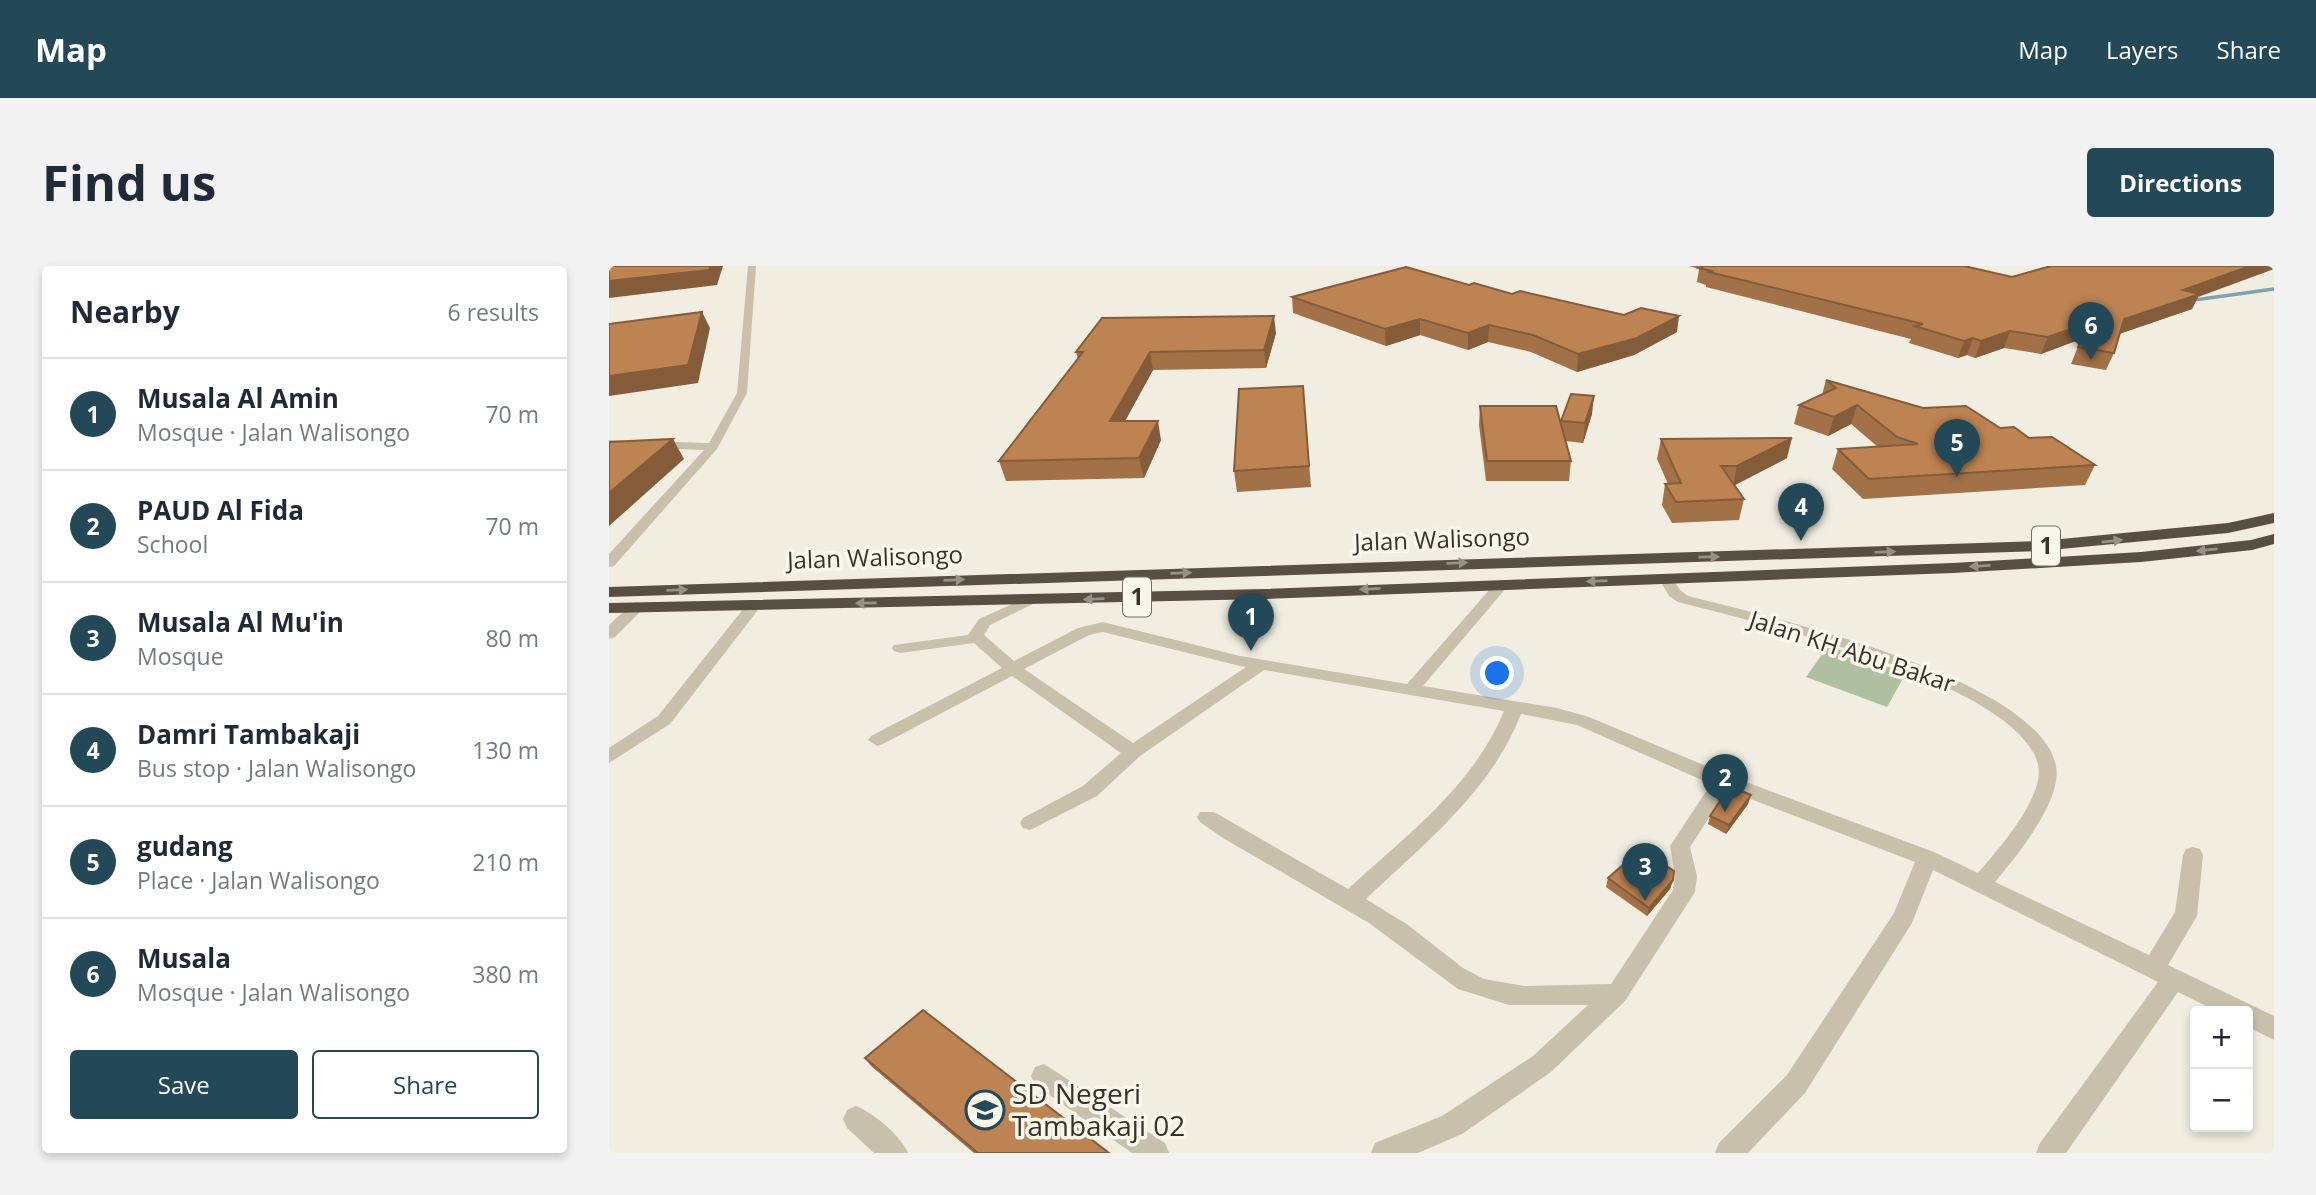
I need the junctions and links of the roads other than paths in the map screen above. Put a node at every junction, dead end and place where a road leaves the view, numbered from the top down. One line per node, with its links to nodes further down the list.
1 (752, 266): 3 (street)
2 (609, 443): 3 (street)
3 (713, 447): 6 (street)
4 (2274, 518): 9 (highway, Jalan Walisongo / 1, one-way to 4)
5 (2274, 540): 7 (highway, Jalan Walisongo / 1, one-way to 7)
6 (609, 563)
7 (1666, 579): 8 (highway, Jalan Walisongo / 1, one-way to 8); 29 (street, Jalan KH Abu Bakar)
8 (1502, 584): 10 (highway, Jalan Walisongo / 1, one-way to 10); 19 (street)
9 (609, 592)
10 (1031, 601): 11 (highway, Jalan Walisongo / 1, one-way to 11); 15 (street)
11 (753, 606): 12 (highway, Jalan Walisongo / 1); 23 (street)
12 (637, 607): 13 (highway, Jalan Walisongo / 1); 14 (street)
13 (609, 608)
14 (609, 634)
15 (974, 637): 16 (street); 18 (street)
16 (900, 648)
17 (1262, 664): 18 (street); 19 (street); 22 (street)
18 (1013, 669): 21 (street); 22 (street)
19 (1411, 690): 20 (street)
20 (1514, 708): 24 (street); 30 (street)
21 (877, 740)
22 (1133, 752): 26 (street)
23 (609, 757)
24 (1723, 781): 28 (street); 32 (street)
25 (1207, 817): 30 (street)
26 (1030, 823)
27 (2193, 855): 31 (street)
28 (1927, 858): 29 (street); 41 (street)
29 (1982, 883): 31 (street)
30 (1348, 902): 32 (street)
31 (2164, 973): 33 (street); 42 (street)
32 (1617, 993): 40 (street)
33 (2230, 1006)
34 (2253, 1018): 35 (street)
35 (2274, 1029)
36 (1044, 1076): 39 (street)
37 (856, 1119): 38 (street)
38 (894, 1153)
39 (1155, 1153)
40 (1385, 1153)
41 (1729, 1153)
42 (2050, 1153)

